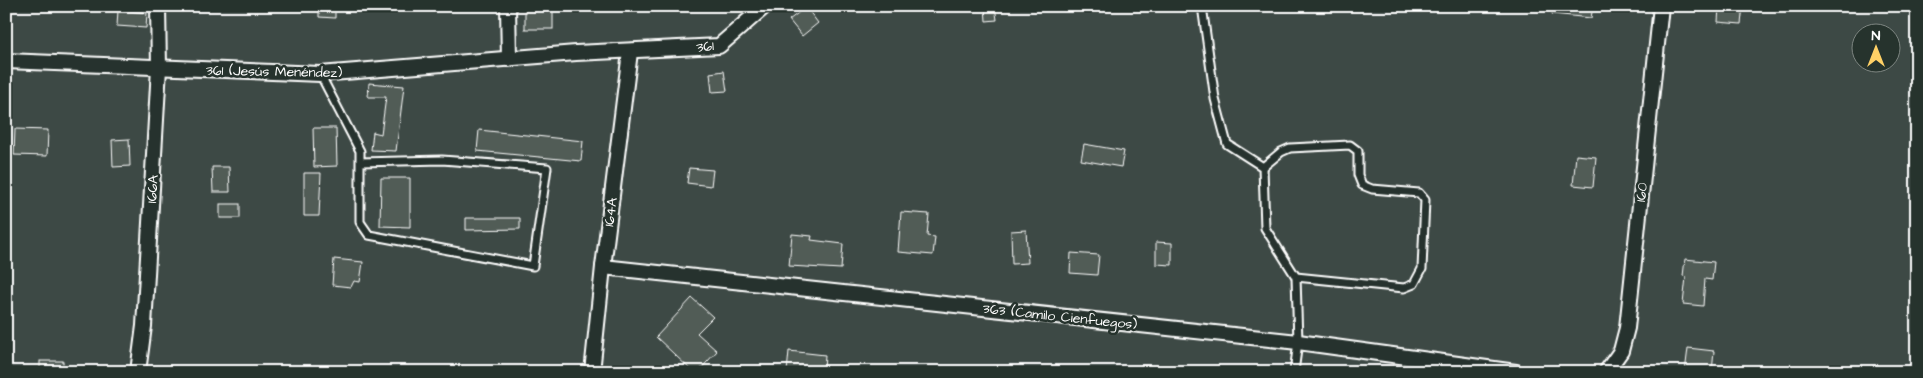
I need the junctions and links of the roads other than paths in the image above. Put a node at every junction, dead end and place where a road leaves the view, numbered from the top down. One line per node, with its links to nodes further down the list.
1 (158, 6): 9 (street, 166A)
2 (508, 6): 7 (street)
3 (765, 6): 6 (street, 361)
4 (1202, 6): 12 (lane)
5 (1661, 6): 20 (street, 160)
6 (630, 52): 7 (street, 361 (Jesús Menéndez)); 13 (street, 164A)
7 (509, 59): 10 (street, 361 (Jesús Menéndez))
8 (6, 61): 9 (street, 361 (Jesús Menéndez))
9 (159, 68): 10 (street, 361 (Jesús Menéndez)); 16 (street, 166A)
10 (320, 74): 11 (lane)
11 (360, 162): 11 (lane)
12 (1263, 167): 14 (lane); 14 (lane)
13 (603, 267): 15 (street, 363 (Camilo Cienfuegos)); 17 (street, 164A)
14 (1296, 277): 15 (lane)
15 (1298, 342): 18 (lane); 19 (street, 363 (Camilo Cienfuegos))
16 (138, 372)
17 (592, 372)
18 (1294, 372)
19 (1516, 372)
20 (1606, 372)

